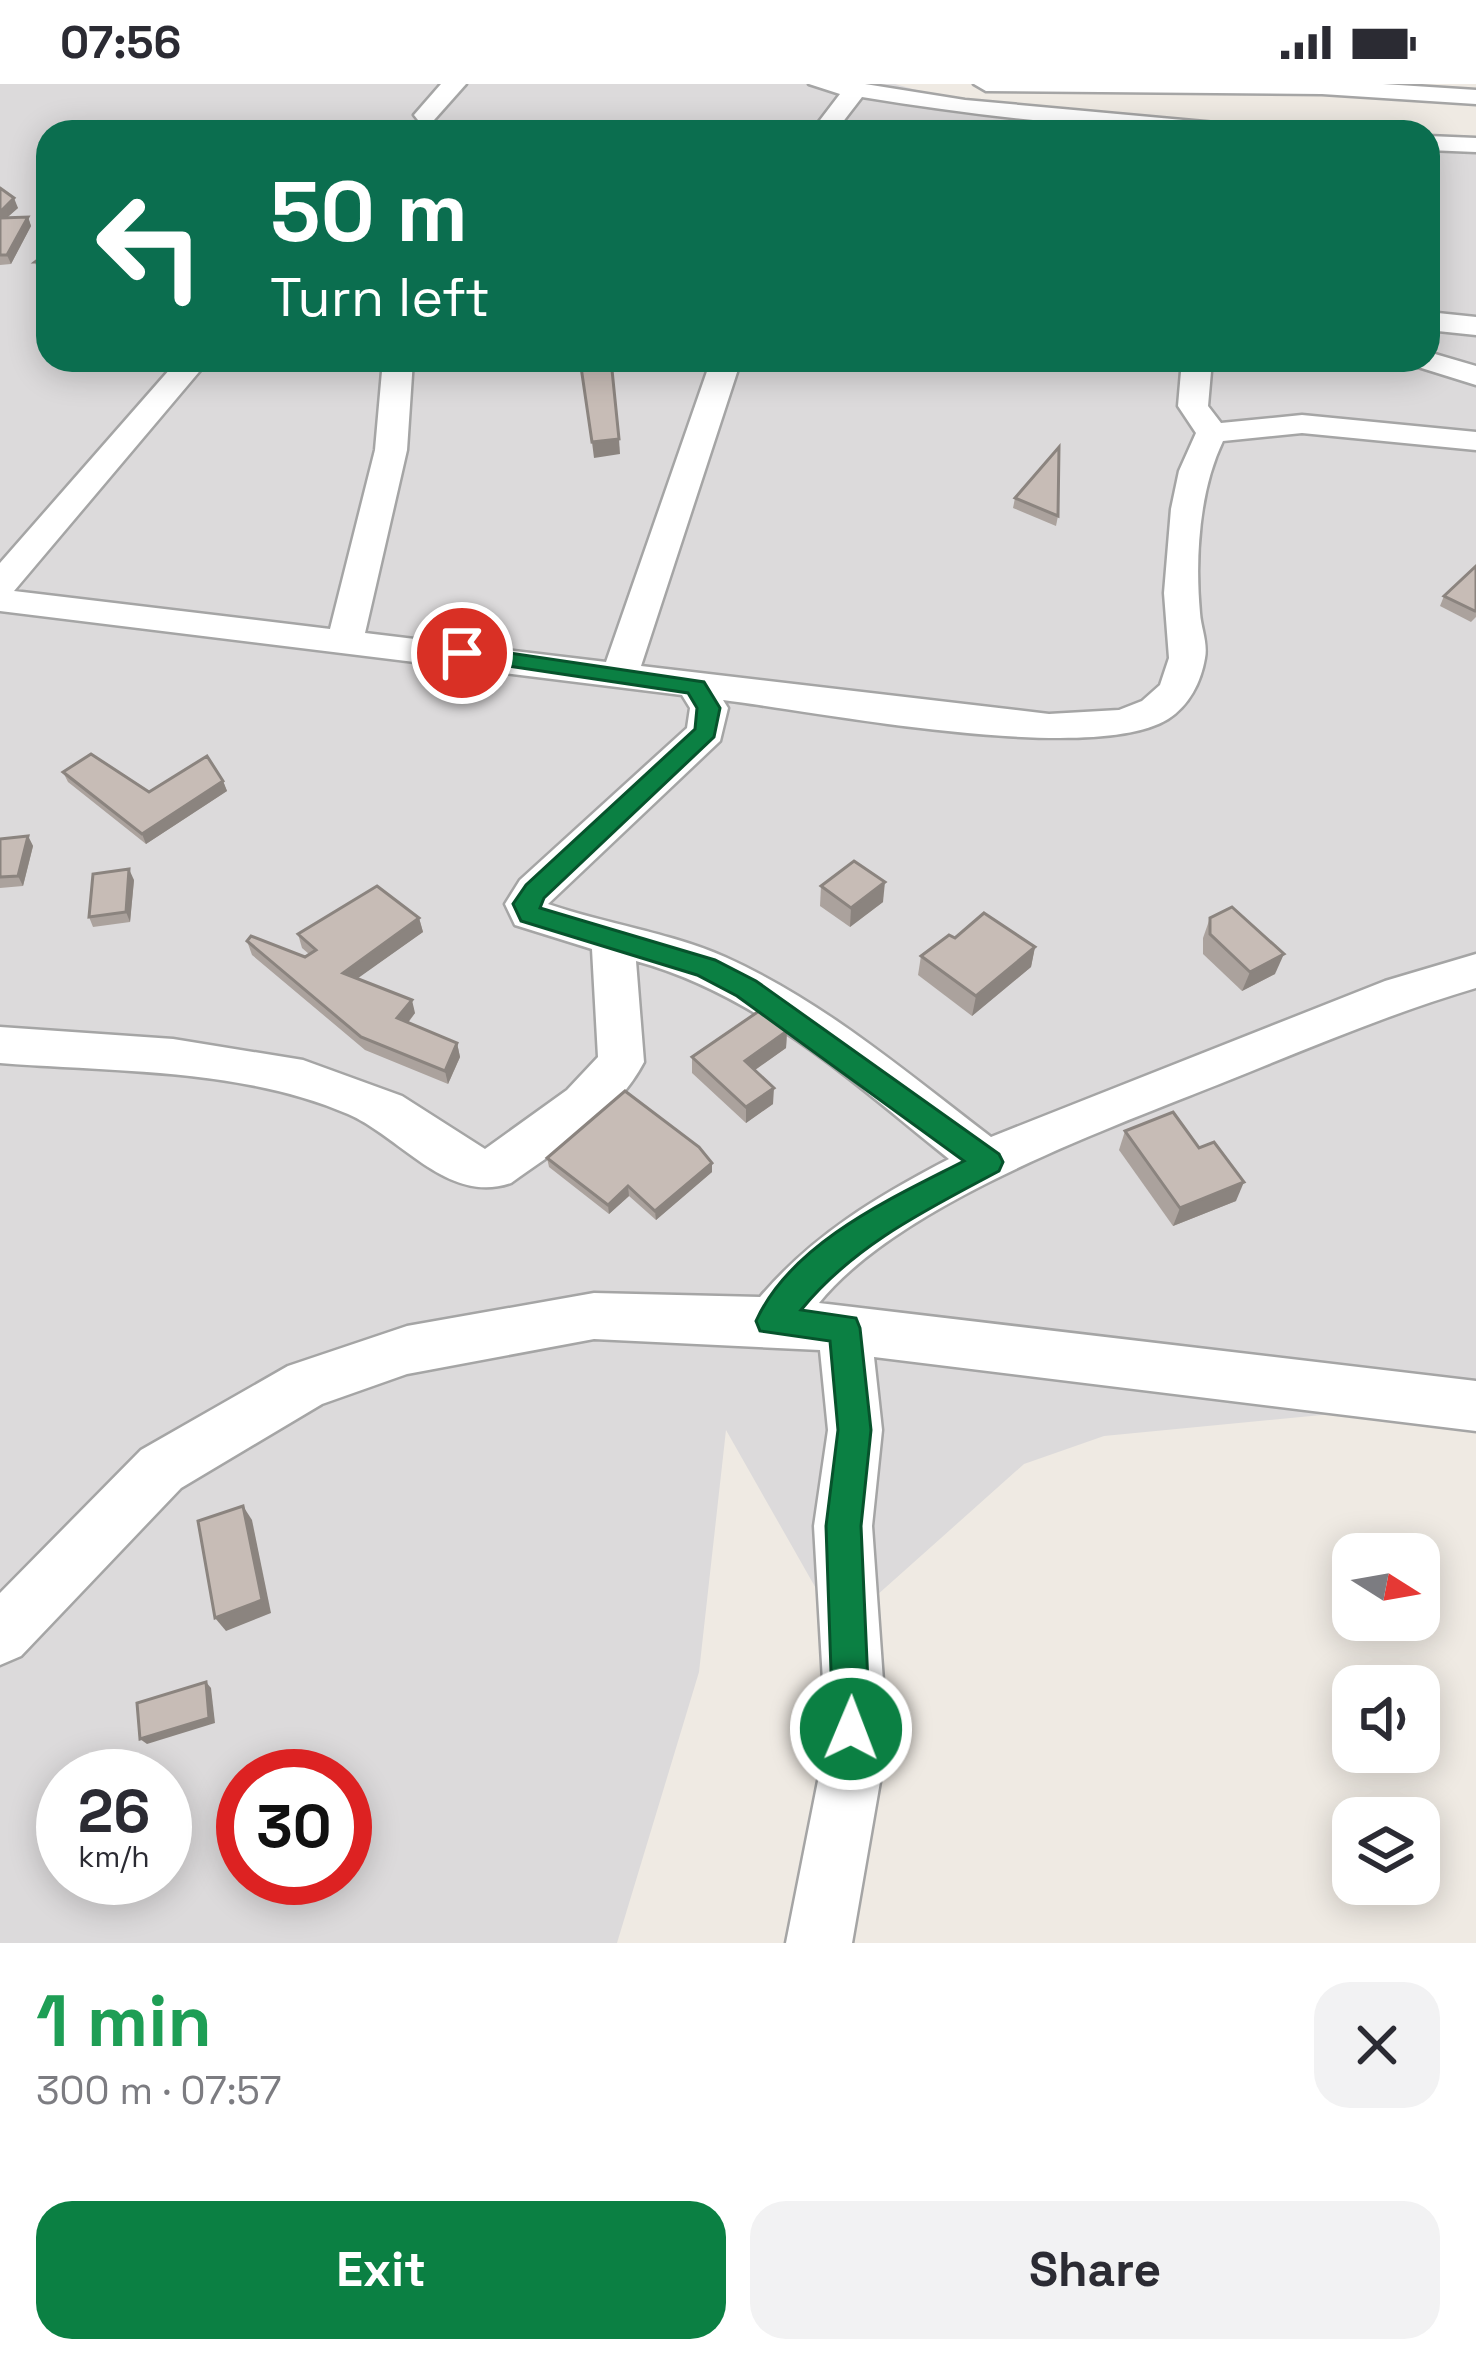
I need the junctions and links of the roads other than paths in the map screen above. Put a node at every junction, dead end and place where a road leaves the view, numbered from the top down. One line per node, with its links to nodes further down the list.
1 (454, 84): 7 (street)
2 (821, 84): 4 (street)
3 (986, 84): 5 (street)
4 (854, 92): 6 (street); 8 (street)
5 (1476, 98)
6 (965, 107): 9 (street); 10 (street)
7 (426, 115)
8 (832, 120)
9 (1000, 120)
10 (1107, 120)
11 (1440, 144): 12 (street)
12 (1476, 146)
13 (1440, 322): 14 (street)
14 (1476, 326)
15 (1440, 365): 20 (street)
16 (184, 372): 23 (street)
17 (397, 372): 25 (street)
18 (722, 372): 26 (street)
19 (1197, 372): 21 (street)
20 (1476, 376)
21 (1212, 433): 22 (street); 27 (street)
22 (1476, 441)
23 (0, 585)
24 (0, 600): 25 (street)
25 (346, 638): 26 (street)
26 (619, 678): 27 (street)
27 (696, 687): 28 (street)
28 (614, 940): 30 (street); 31 (street)
29 (1476, 971): 31 (street)
30 (0, 1045)
31 (988, 1162): 32 (street)
32 (772, 1321): 33 (street); 35 (street)
33 (844, 1328): 34 (street); 36 (street)
34 (1476, 1406)
35 (0, 1635)
36 (819, 1943)

